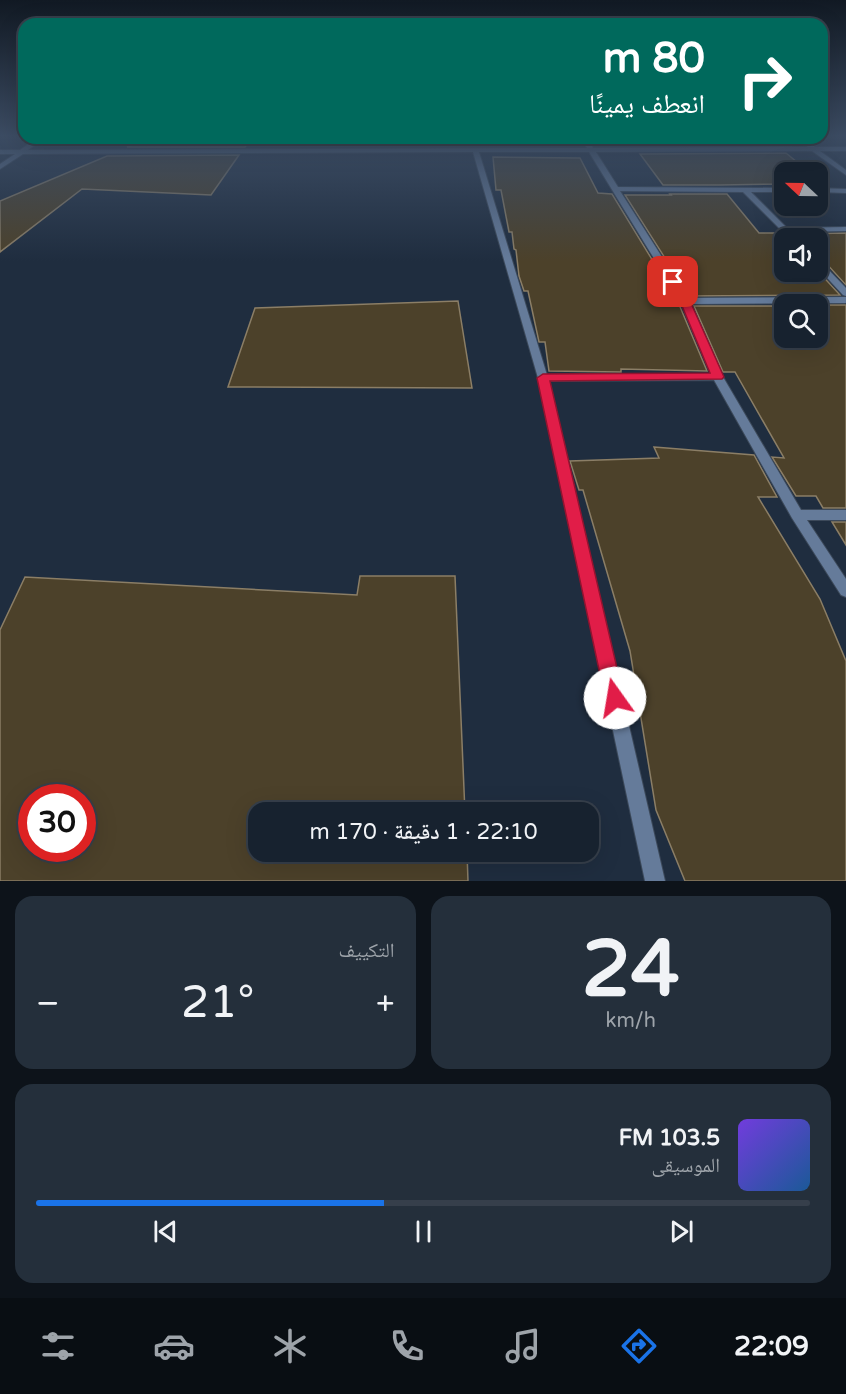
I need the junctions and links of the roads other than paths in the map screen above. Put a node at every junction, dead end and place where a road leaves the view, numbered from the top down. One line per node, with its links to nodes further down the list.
1 (484, 178): 16 (street)
2 (608, 178): 3 (street)
3 (614, 189): 4 (street); 14 (street)
4 (745, 190): 5 (street); 8 (street)
5 (774, 190)
6 (828, 190): 7 (street)
7 (846, 191)
8 (782, 228)
9 (828, 229): 10 (street)
10 (846, 229)
11 (828, 274): 12 (street)
12 (846, 293)
13 (846, 300): 14 (street)
14 (685, 301): 15 (street)
15 (718, 377): 16 (street); 17 (street)
16 (543, 378): 20 (street)
17 (797, 515): 18 (street); 19 (street)
18 (846, 515)
19 (846, 591)
20 (655, 881)

